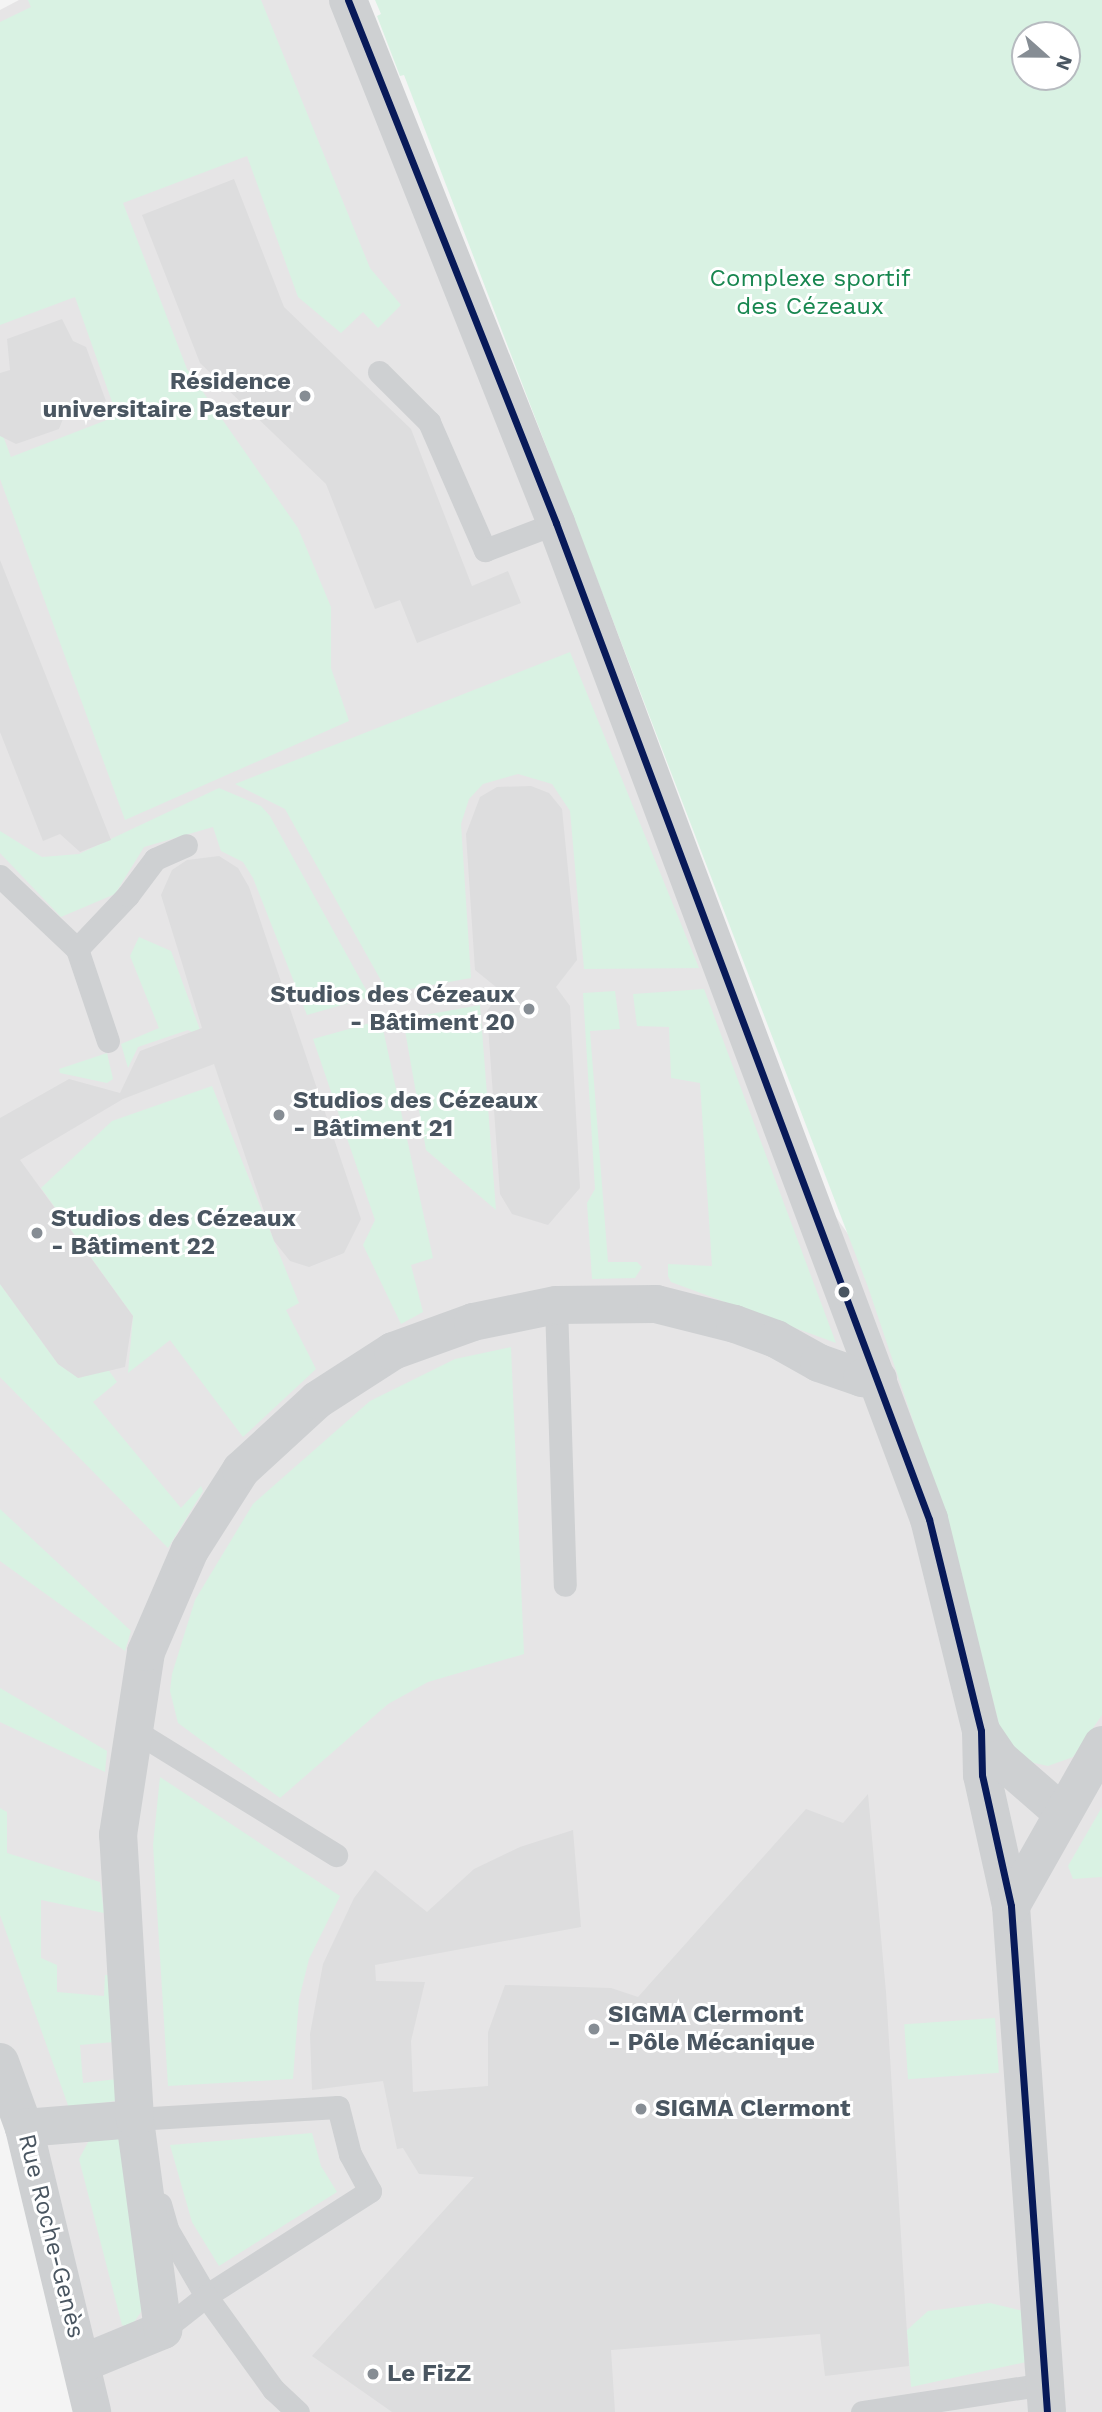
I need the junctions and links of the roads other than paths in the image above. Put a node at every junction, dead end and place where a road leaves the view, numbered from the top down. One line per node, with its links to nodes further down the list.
1 (348, 0): 3 (street)
2 (379, 372): 3 (lane)
3 (556, 523): 9 (street)
4 (186, 845): 6 (lane)
5 (0, 876): 6 (lane)
6 (77, 949): 7 (lane)
7 (108, 1041)
8 (556, 1305): 9 (street); 10 (lane); 11 (street)
9 (878, 1378): 12 (street)
10 (565, 1585)
11 (131, 1729): 15 (lane); 18 (street)
12 (981, 1731): 14 (street); 16 (street)
13 (1102, 1745): 14 (street)
14 (1061, 1812): 16 (street)
15 (336, 1855)
16 (1012, 1906): 23 (street)
17 (0, 2062): 19 (street, Rue Roche-Genès)
18 (135, 2119): 19 (street); 20 (lane); 20 (lane); 21 (street)
19 (24, 2128): 22 (street, Rue Roche-Genès)
20 (206, 2296): 21 (lane); 25 (lane)
21 (163, 2330): 22 (street)
22 (83, 2363): 24 (street, Rue Roche-Genès)
23 (1046, 2398): 26 (lane)
24 (92, 2412)
25 (298, 2412)
26 (862, 2412)

